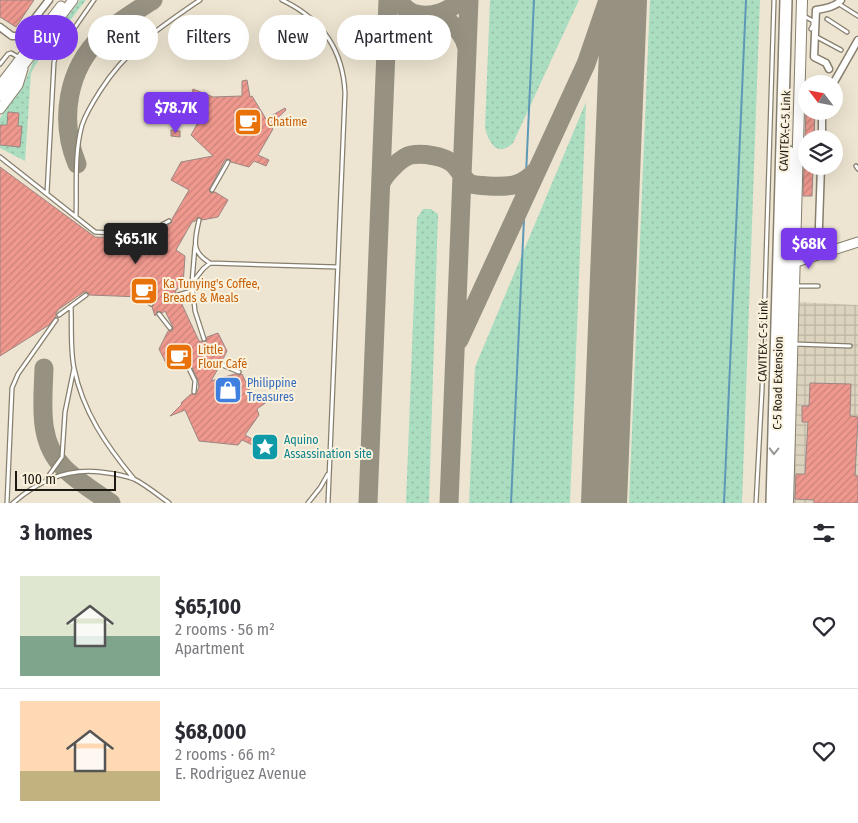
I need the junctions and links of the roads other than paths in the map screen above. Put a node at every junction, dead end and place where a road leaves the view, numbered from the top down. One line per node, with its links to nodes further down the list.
1 (49, 0): 15 (street)
2 (65, 0): 21 (street)
3 (73, 0): 21 (street)
4 (94, 0): 32 (lane)
5 (200, 0): 33 (lane)
6 (282, 0): 43 (lane)
7 (774, 0): 73 (lane)
8 (786, 0): 74 (highway, CAVITEX–C-5 Link, one-way to 74)
9 (793, 0): 75 (highway, CAVITEX–C-5 Link)
10 (802, 0): 12 (main road, CAVITEX-C-5 Link)
11 (839, 2): 13 (lane); 18 (street)
12 (802, 16): 16 (lane); 42 (main road, CAVITEX-C-5 Link)
13 (858, 16)
14 (828, 19): 17 (lane)
15 (0, 27)
16 (811, 29)
17 (847, 32)
18 (815, 36): 20 (lane); 23 (street)
19 (858, 40): 24 (street)
20 (841, 50)
21 (22, 61): 22 (lane); 25 (street); 26 (street); 27 (street)
22 (0, 64)
23 (829, 69)
24 (839, 75)
25 (0, 85)
26 (0, 96)
27 (0, 109)
28 (0, 157): 32 (lane)
29 (228, 162): 31 (lane)
30 (821, 175): 40 (street)
31 (212, 190)
32 (47, 193): 33 (lane)
33 (76, 216): 36 (lane)
34 (199, 220): 39 (lane)
35 (169, 221): 36 (lane)
36 (143, 235): 37 (lane)
37 (159, 236)
38 (858, 242): 40 (street)
39 (195, 246): 41 (lane); 44 (lane)
40 (818, 255): 42 (street)
41 (210, 263): 43 (lane); 44 (lane)
42 (793, 263): 45 (main road, C-5 Road Extension)
43 (337, 267): 65 (lane)
44 (192, 283): 47 (lane)
45 (793, 286): 46 (lane); 58 (main road, C-5 Road Extension)
46 (818, 286)
47 (192, 291): 49 (lane); 57 (lane)
48 (86, 295): 52 (lane)
49 (178, 295)
50 (144, 297): 51 (lane)
51 (151, 304)
52 (71, 306): 54 (lane); 62 (lane)
53 (159, 314): 56 (lane)
54 (59, 315)
55 (56, 320): 68 (lane)
56 (170, 328)
57 (204, 339)
58 (792, 344): 59 (lane); 76 (main road, C-5 Road Extension)
59 (850, 346)
60 (185, 360): 64 (lane)
61 (220, 364): 63 (lane)
62 (74, 368): 66 (lane); 67 (lane)
63 (239, 372)
64 (194, 392)
65 (329, 471): 71 (lane); 72 (lane)
66 (46, 479): 67 (lane); 69 (lane)
67 (134, 479): 70 (lane)
68 (7, 503)
69 (13, 503)
70 (169, 503)
71 (308, 503)
72 (328, 503)
73 (756, 503)
74 (772, 503)
75 (782, 503)
76 (788, 503)

